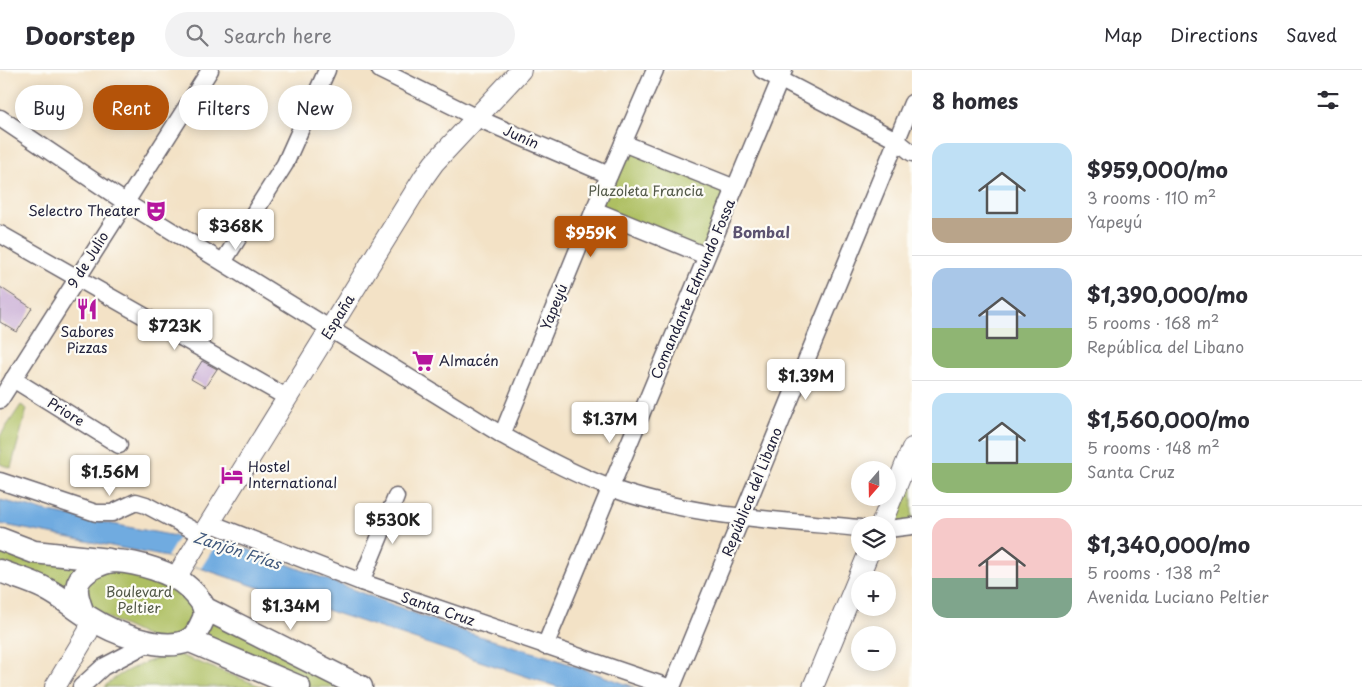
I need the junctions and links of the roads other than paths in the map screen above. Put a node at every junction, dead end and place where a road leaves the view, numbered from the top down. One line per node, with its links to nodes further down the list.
1 (210, 70): 16 (street, 9 de Julio)
2 (327, 70): 20 (street)
3 (380, 70): 10 (street, Junín)
4 (521, 70): 10 (street, España)
5 (655, 70): 12 (street, Yapeyú)
6 (762, 70): 7 (street)
7 (782, 74): 11 (street); 15 (street, Comandante Edmundo Fossa)
8 (912, 103): 11 (street, República del Libano)
9 (0, 118): 16 (street)
10 (477, 118): 14 (street, Junín); 22 (street, España)
11 (896, 140): 13 (street); 33 (street, República del Libano)
12 (623, 142): 14 (street, Yapeyú); 15 (street)
13 (912, 153)
14 (609, 175): 17 (street, Yapeyú)
15 (735, 188): 19 (street, Comandante Edmundo Fossa)
16 (125, 202): 20 (street); 21 (street, 9 de Julio)
17 (594, 210): 19 (street); 26 (street, Yapeyú)
18 (0, 234): 21 (street)
19 (706, 256): 30 (street, Comandante Edmundo Fossa)
20 (224, 262): 22 (street)
21 (77, 277): 23 (street, 9 de Julio); 24 (street)
22 (331, 328): 24 (street, España); 26 (street)
23 (13, 379): 25 (street, 9 de Julio); 27 (street, Priore)
24 (288, 398): 37 (street, España)
25 (0, 400)
26 (502, 435): 30 (street)
27 (119, 445)
28 (912, 448): 32 (street)
29 (0, 481): 37 (street, Santa Cruz)
30 (609, 487): 33 (street); 48 (street, Comandante Edmundo Fossa)
31 (396, 497): 43 (street)
32 (885, 516)
33 (742, 517): 35 (street); 54 (street, República del Libano)
34 (912, 526): 36 (street)
35 (851, 527)
36 (896, 528)
37 (204, 533): 42 (street, España); 43 (street, Santa Cruz)
38 (0, 539): 39 (main road)
39 (113, 561): 42 (main road); 45 (main road)
40 (865, 561): 55 (street)
41 (0, 571): 45 (main road)
42 (180, 571): 44 (main road)
43 (361, 582): 48 (street, Santa Cruz)
44 (204, 608): 46 (main road); 52 (main road)
45 (87, 616): 47 (main road); 49 (street)
46 (188, 640): 47 (main road); 51 (main road)
47 (151, 642): 50 (street)
48 (544, 646): 53 (street, Santa Cruz)
49 (54, 687)
50 (81, 687)
51 (299, 687)
52 (361, 687)
53 (668, 687)
54 (672, 687)
55 (813, 687)

